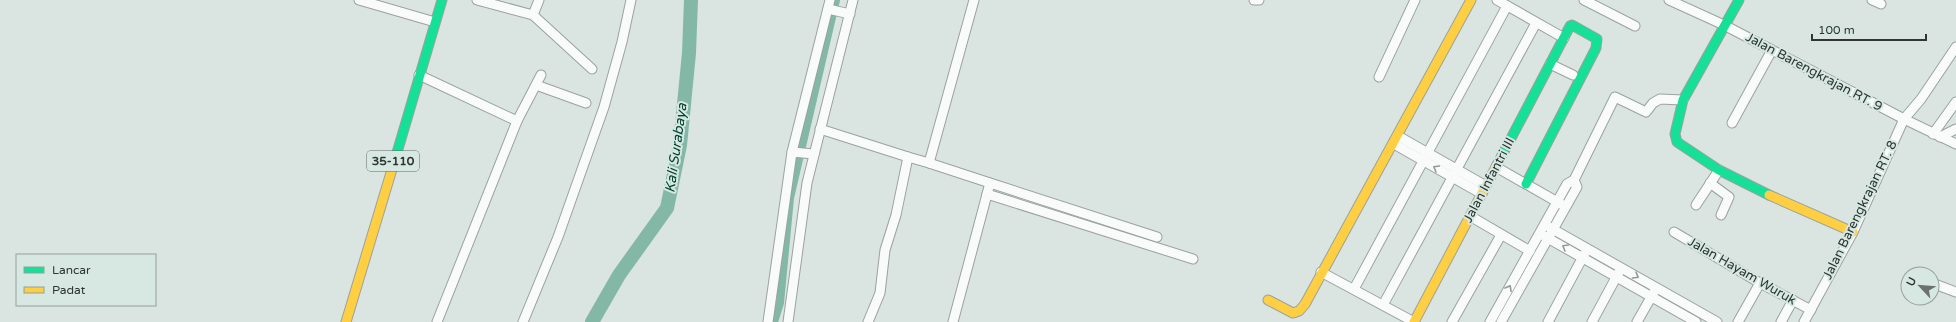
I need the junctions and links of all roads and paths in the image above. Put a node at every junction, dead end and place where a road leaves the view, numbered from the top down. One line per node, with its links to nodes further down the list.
1 (359, 0): 22 (street)
2 (442, 0): 22 (street, 35-110)
3 (477, 0): 21 (street)
4 (539, 0): 21 (street)
5 (631, 0): 95 (street)
6 (853, 0): 20 (street)
7 (974, 0): 51 (street)
8 (1254, 0): 9 (street)
9 (1259, 0)
10 (1415, 0): 34 (street)
11 (1471, 0): 45 (street)
12 (1497, 0): 19 (street)
13 (1584, 0): 24 (street)
14 (1669, 0): 25 (street, Jalan Barengkrajan RT. 9)
15 (1739, 0): 25 (street)
16 (1872, 0): 17 (street)
17 (1881, 4)
18 (829, 6): 20 (street); 47 (street)
19 (1507, 6): 23 (street); 49 (street)
20 (846, 14): 43 (street)
21 (533, 15): 30 (street)
22 (435, 22): 31 (street, 35-110)
23 (1536, 23): 26 (street); 54 (street)
24 (1635, 26)
25 (1724, 26): 28 (street, Jalan Barengkrajan RT. 9); 36 (street)
26 (1564, 38): 29 (street, Jalan Infantri III); 58 (street, Jalan Infantri III)
27 (1956, 48): 39 (street, Jalan Barengkrajan RT. 8)
28 (1772, 50): 39 (street, Jalan Barengkrajan RT. 9); 41 (street)
29 (1550, 64): 33 (street); 52 (street, Jalan Infantri III)
30 (592, 68)
31 (419, 75): 40 (street); 93 (street, 35-110)
32 (541, 75): 35 (street)
33 (1573, 75)
34 (1379, 77)
35 (536, 85): 37 (street); 40 (street)
36 (1683, 100): 53 (street); 55 (street)
37 (586, 102)
38 (1956, 102): 44 (street)
39 (1904, 119): 44 (street, Jalan Barengkrajan RT. 9); 69 (street, Jalan Barengkrajan RT. 8)
40 (517, 121): 94 (street)
41 (1732, 124)
42 (1956, 128): 44 (street)
43 (820, 129): 48 (street); 50 (street)
44 (1937, 135): 46 (street, Jalan Barengkrajan RT. 9)
45 (1396, 140): 49 (street); 79 (street)
46 (1956, 144)
47 (794, 151): 48 (street); 96 (street)
48 (810, 154): 97 (street)
49 (1425, 156): 54 (street); 84 (street)
50 (908, 157): 51 (street); 98 (street)
51 (929, 162): 56 (street)
52 (1496, 167): 58 (street); 59 (street, Jalan Infantri III)
53 (1719, 170): 57 (street); 69 (street)
54 (1455, 174): 59 (street); 89 (street)
55 (1574, 180): 61 (street); 63 (street)
56 (990, 183): 60 (street); 72 (street)
57 (1710, 183): 62 (street); 64 (street)
58 (1526, 184): 61 (street)
59 (1484, 190): 65 (street, Jalan Infantri III)
60 (987, 194): 77 (street); 99 (street)
61 (1557, 202): 63 (street); 66 (street)
62 (1696, 205)
63 (1566, 206): 67 (street)
64 (1721, 214)
65 (1470, 216): 71 (street); 100 (street, Jalan Infantri III)
66 (1544, 224): 67 (street); 70 (street)
67 (1553, 229): 73 (street); 74 (street)
68 (1674, 232): 81 (street, Jalan Hayam Wuruk)
69 (1853, 232): 91 (street, Jalan Barengkrajan RT. 8)
70 (1540, 233): 73 (street); 75 (street)
71 (1500, 234): 75 (street); 101 (street)
72 (1157, 237)
73 (1548, 238): 76 (street, one-way to 73); 103 (street)
74 (1587, 248): 76 (street); 78 (street)
75 (1530, 251): 102 (street, one-way to 75)
76 (1582, 257): 80 (street); 104 (street)
77 (1193, 259)
78 (1622, 268): 80 (street); 83 (street, one-way to 83)
79 (1321, 272): 84 (street); 87 (street)
80 (1617, 277): 86 (street); 105 (street)
81 (1760, 283): 88 (street, Jalan Hayam Wuruk); 109 (street)
82 (1940, 286): 85 (street)
83 (1656, 288): 86 (street); 90 (street)
84 (1354, 289): 89 (street)
85 (1956, 292)
86 (1652, 297): 92 (street); 106 (street)
87 (1268, 300)
88 (1793, 300): 91 (street, Jalan Hayam Wuruk); 110 (street)
89 (1383, 305): 100 (street)
90 (1690, 307): 92 (street); 108 (street)
91 (1811, 310): 111 (street, Jalan Barengkrajan RT. 8)
92 (1684, 319): 107 (street)
93 (346, 322)
94 (438, 322)
95 (523, 322)
96 (768, 322)
97 (788, 322)
98 (868, 322)
99 (953, 322)
100 (1414, 322)
101 (1452, 322)
102 (1490, 322)
103 (1501, 322)
104 (1548, 322)
105 (1592, 322)
106 (1637, 322)
107 (1696, 322)
108 (1716, 322)
109 (1738, 322)
110 (1781, 322)
111 (1804, 322)

